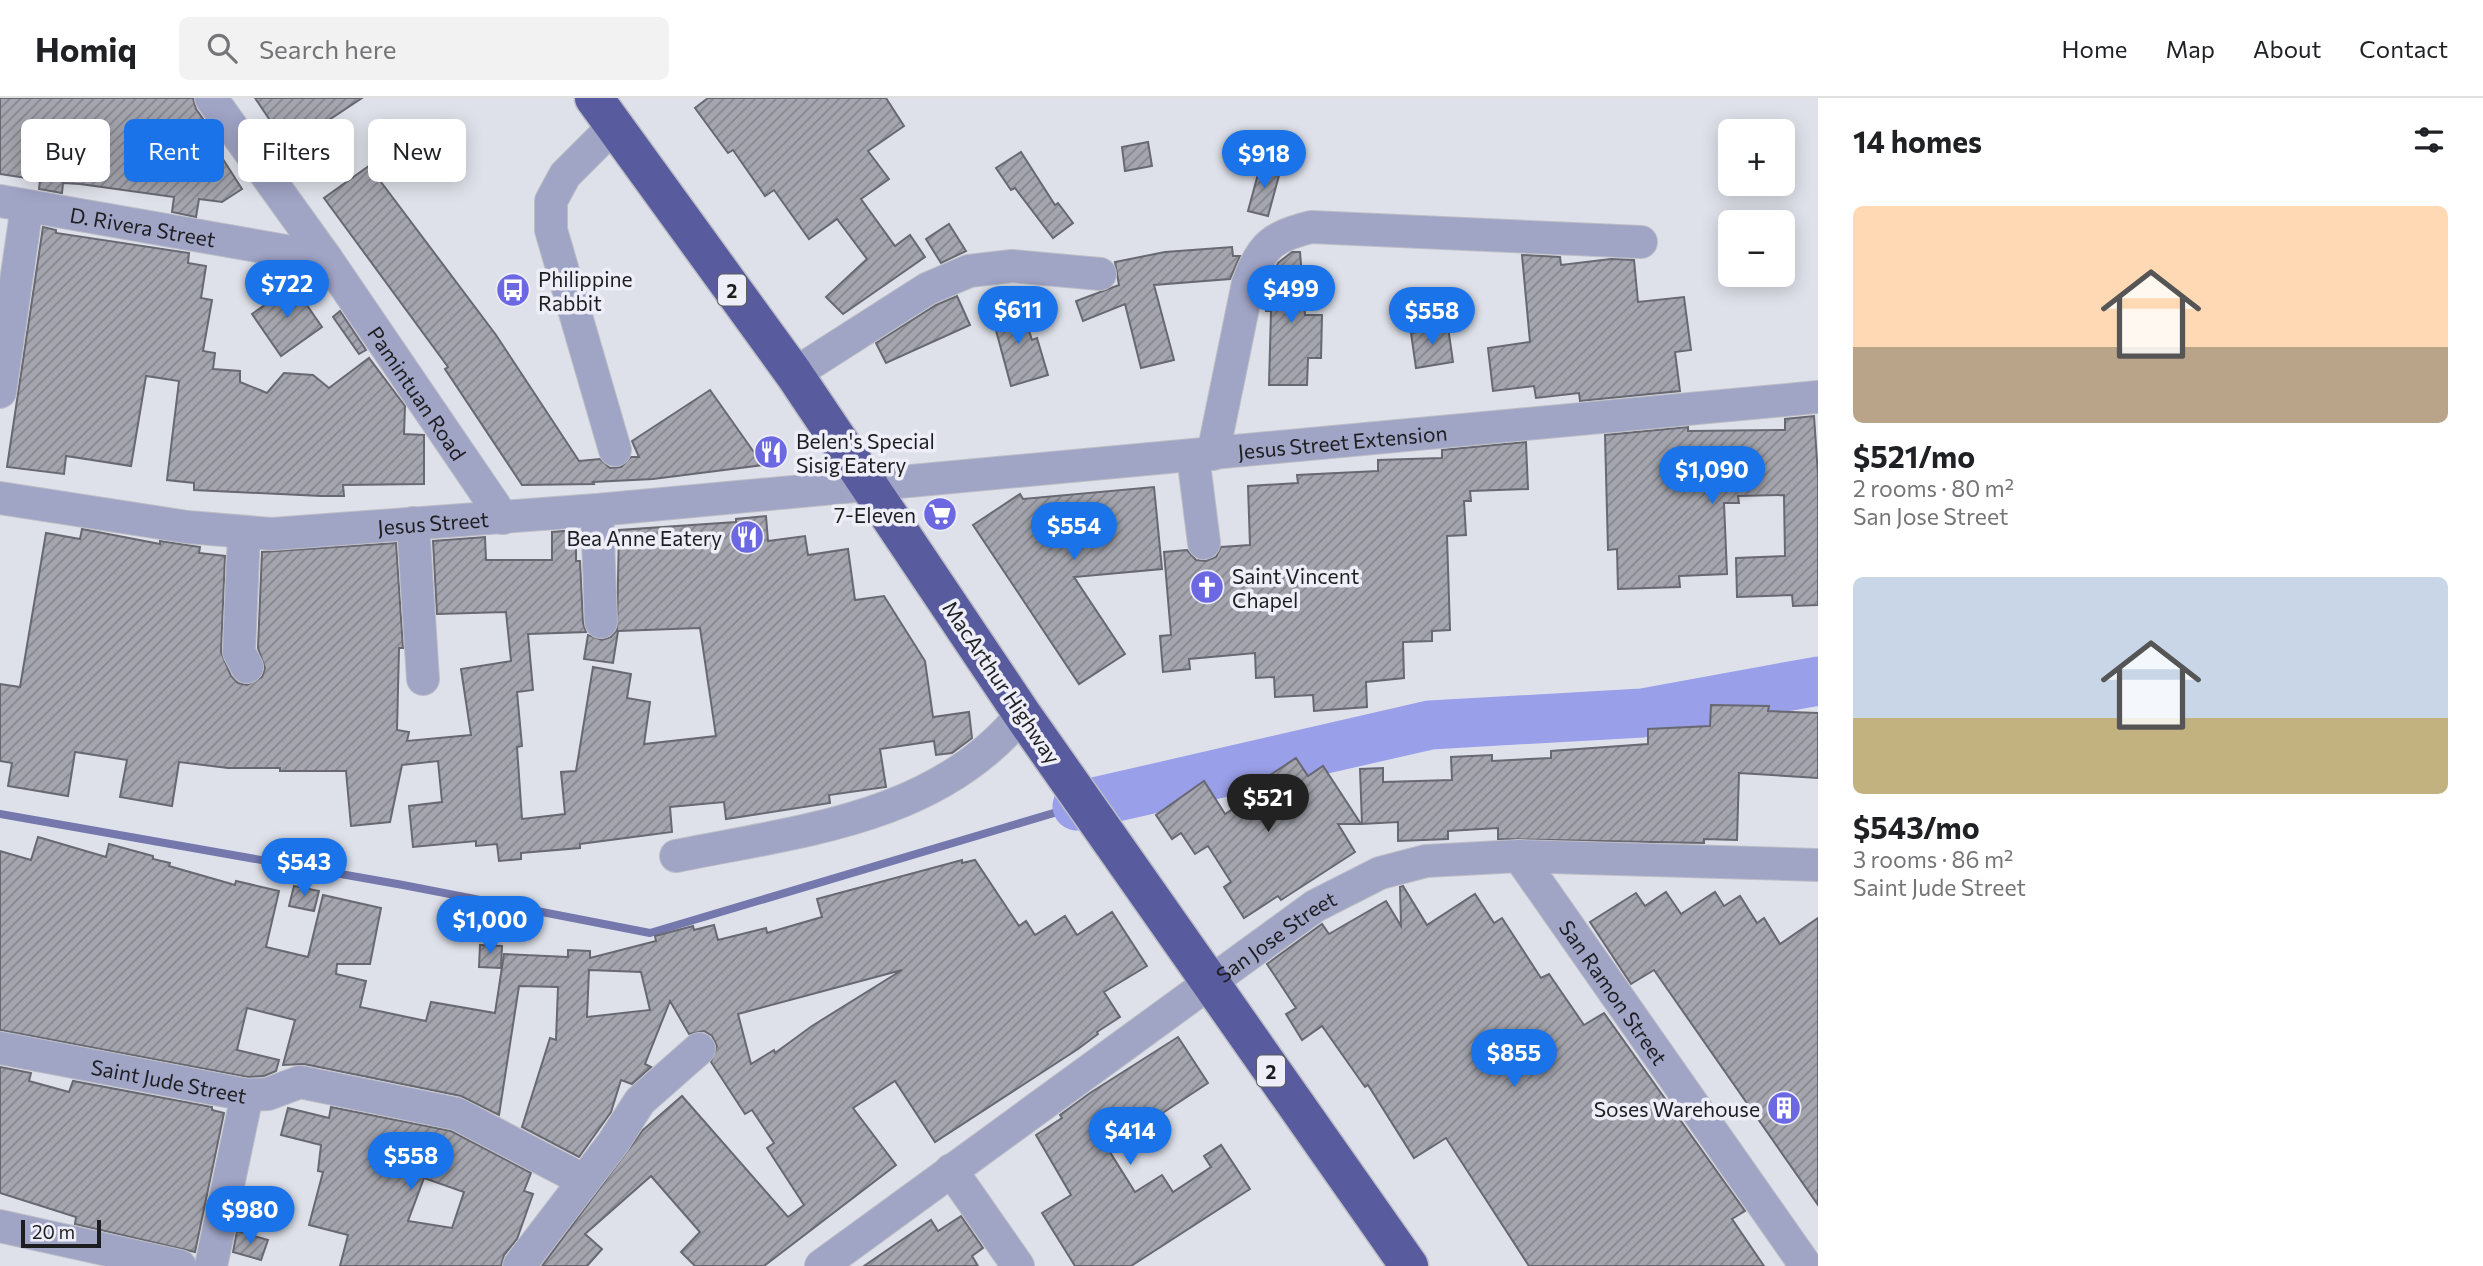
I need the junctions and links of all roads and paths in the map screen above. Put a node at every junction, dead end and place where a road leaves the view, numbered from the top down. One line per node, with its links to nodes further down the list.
1 (211, 98): 5 (street, Pamintuan Road)
2 (604, 112): 8 (highway, MacArthur Highway / 2); 11 (street)
3 (13, 204): 5 (street, D. Rivera Street); 7 (street)
4 (1641, 242): 12 (street)
5 (326, 258): 16 (street, Pamintuan Road)
6 (1100, 274): 8 (street)
7 (4, 330): 9 (street)
8 (794, 374): 13 (highway, MacArthur Highway / 2)
9 (0, 391)
10 (1818, 397): 12 (street, Jesus Street Extension)
11 (615, 450)
12 (1203, 455): 13 (street, Jesus Street Extension); 19 (street)
13 (868, 483): 15 (street, Jesus Street); 23 (highway, MacArthur Highway / 2)
14 (0, 498): 18 (street, Jesus Street)
15 (597, 510): 16 (street, Jesus Street); 20 (street)
16 (503, 518): 17 (street, Jesus Street)
17 (413, 523): 18 (street, Jesus Street); 22 (street)
18 (244, 533): 21 (street)
19 (1204, 543)
20 (601, 622)
21 (247, 667)
22 (423, 678)
23 (1027, 721): 24 (street); 27 (highway, MacArthur Highway / 2)
24 (676, 856)
25 (1519, 856): 26 (street, San Jose Street); 27 (street, San Jose Street); 40 (street, San Ramon Street)
26 (1818, 866)
27 (1209, 980): 31 (street, San Jose Street); 39 (highway, MacArthur Highway / 2)
28 (0, 1048): 30 (street, Saint Jude Street)
29 (699, 1049): 32 (street)
30 (247, 1095): 32 (street); 35 (street, Saint Jude Street)
31 (951, 1170): 37 (street, San Jose Street); 38 (street)
32 (583, 1180): 36 (street)
33 (0, 1226): 34 (street)
34 (180, 1266)
35 (211, 1266)
36 (519, 1266)
37 (821, 1266)
38 (1018, 1266)
39 (1409, 1266)
40 (1806, 1266)

